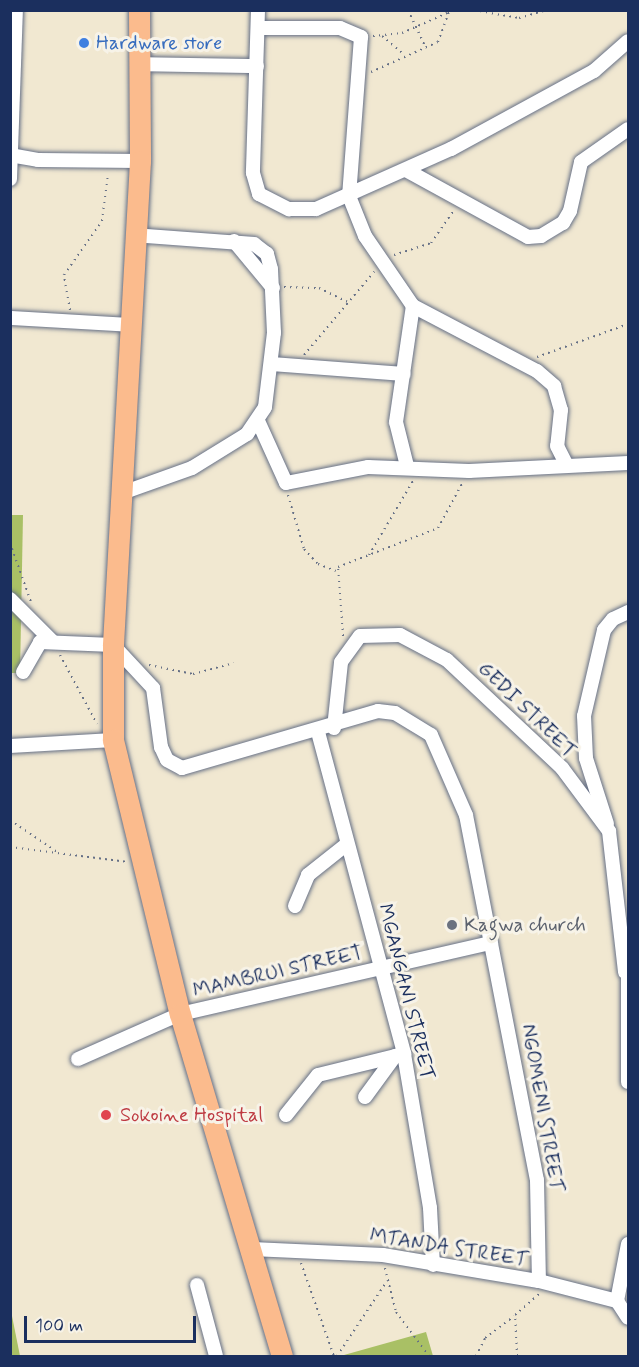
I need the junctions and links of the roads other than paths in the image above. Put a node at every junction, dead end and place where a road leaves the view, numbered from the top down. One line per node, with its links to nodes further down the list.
1 (16, 10): 9 (street)
2 (139, 10): 6 (highway)
3 (258, 10): 4 (street)
4 (258, 27): 7 (street); 13 (street)
5 (628, 41): 11 (street)
6 (138, 64): 7 (street); 10 (highway)
7 (257, 66): 13 (street)
8 (628, 129): 11 (street)
9 (13, 156): 10 (street); 12 (street)
10 (140, 161): 14 (highway)
11 (405, 170): 13 (street)
12 (10, 179)
13 (349, 196): 15 (street)
14 (133, 235): 17 (highway); 18 (street)
15 (412, 306): 19 (street); 22 (street)
16 (10, 318): 17 (street)
17 (131, 325): 24 (highway)
18 (272, 364): 19 (street); 20 (street)
19 (404, 374): 23 (street)
20 (258, 421): 23 (street); 24 (street)
21 (628, 463): 22 (street)
22 (567, 466): 23 (street)
23 (414, 467)
24 (122, 492): 28 (highway)
25 (10, 599): 27 (street)
26 (628, 612): 34 (street)
27 (52, 641): 28 (street); 29 (street)
28 (113, 645): 31 (street, NGOMENI STREET); 32 (highway)
29 (23, 672)
30 (334, 728): 31 (street, NGOMENI STREET); 35 (street, GEDI STREET); 39 (street, NGOMENI STREET)
31 (318, 732): 37 (street, MGANGANI STREET)
32 (110, 740): 33 (street); 42 (highway)
33 (10, 746)
34 (586, 759): 35 (street); 36 (street)
35 (562, 768): 36 (street, GEDI STREET)
36 (609, 831): 41 (street)
37 (347, 844): 38 (street); 40 (street, MGANGANI STREET)
38 (295, 906)
39 (491, 943): 40 (street, MAMBRUI STREET); 51 (street, NGOMENI STREET)
40 (382, 968): 42 (street, MAMBRUI STREET); 43 (street, MGANGANI STREET)
41 (627, 968): 45 (street)
42 (180, 1014): 44 (street, MAMBRUI STREET); 49 (highway)
43 (399, 1055): 46 (street); 47 (street); 50 (street, MGANGANI STREET)
44 (78, 1059)
45 (628, 1082)
46 (365, 1097)
47 (286, 1115)
48 (628, 1244): 53 (street)
49 (252, 1249): 50 (street, MTANDA STREET); 56 (highway)
50 (433, 1265): 51 (street, MTANDA STREET)
51 (538, 1281): 53 (street, MTANDA STREET)
52 (197, 1285): 55 (street)
53 (616, 1301): 54 (street)
54 (628, 1318)
55 (216, 1356)
56 (282, 1356)

